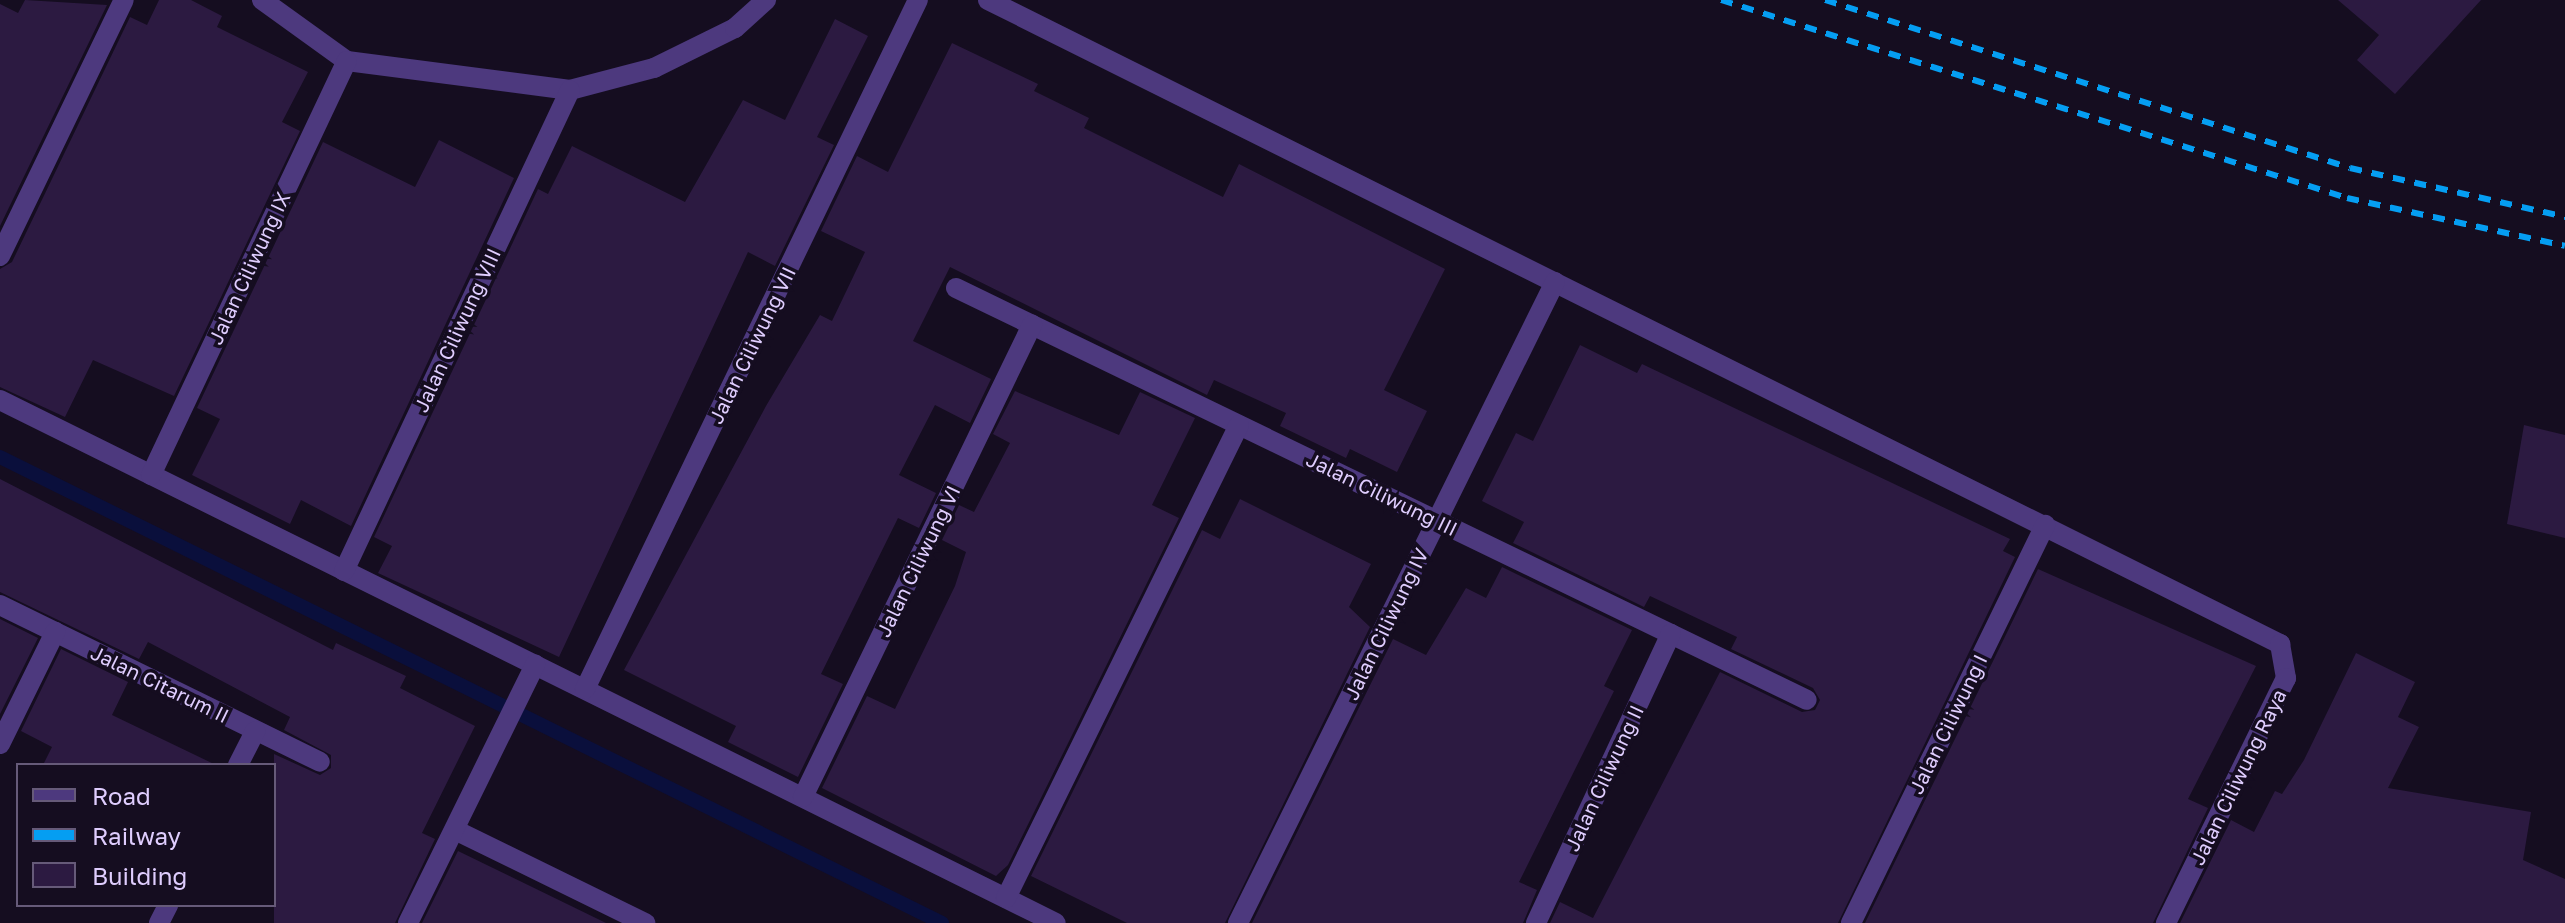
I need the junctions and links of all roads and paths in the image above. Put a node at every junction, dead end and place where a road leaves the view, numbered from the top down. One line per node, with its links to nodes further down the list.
1 (124, 0): 8 (street)
2 (262, 0): 6 (street)
3 (766, 0): 7 (street)
4 (918, 0): 22 (street, Jalan Ciliwung VII)
5 (988, 0): 9 (street)
6 (347, 61): 7 (street); 14 (street, Jalan Ciliwung IX)
7 (570, 90): 17 (street, Jalan Ciliwung VIII)
8 (0, 256)
9 (1555, 282): 15 (street, Jalan Ciliwung IV); 16 (street)
10 (956, 288): 11 (street, Jalan Ciliwung III)
11 (1032, 325): 13 (street, Jalan Ciliwung III); 28 (street, Jalan Ciliwung VI)
12 (0, 400): 14 (street)
13 (1239, 425): 15 (street, Jalan Ciliwung III); 30 (street)
14 (151, 475): 17 (street)
15 (1436, 521): 20 (street, Jalan Ciliwung III); 34 (street, Jalan Ciliwung IV)
16 (2045, 525): 36 (street, Jalan Ciliwung I); 37 (street, Jalan Ciliwung Raya)
17 (344, 571): 21 (street)
18 (0, 605): 19 (street, Jalan Citarum II)
19 (55, 632): 24 (street, Jalan Citarum II); 25 (street)
20 (1671, 634): 23 (street, Jalan Ciliwung III); 35 (street, Jalan Ciliwung II)
21 (535, 665): 22 (street); 29 (street)
22 (585, 689): 28 (street)
23 (1807, 700)
24 (255, 731): 26 (street, Jalan Citarum II); 27 (street)
25 (0, 744)
26 (320, 762)
27 (239, 763)
28 (803, 797): 30 (street)
29 (455, 830): 31 (street); 32 (street)
30 (1006, 898): 33 (street)
31 (408, 923)
32 (645, 923)
33 (1056, 923)
34 (1238, 923)
35 (1536, 923)
36 (1851, 923)
37 (2166, 923)

